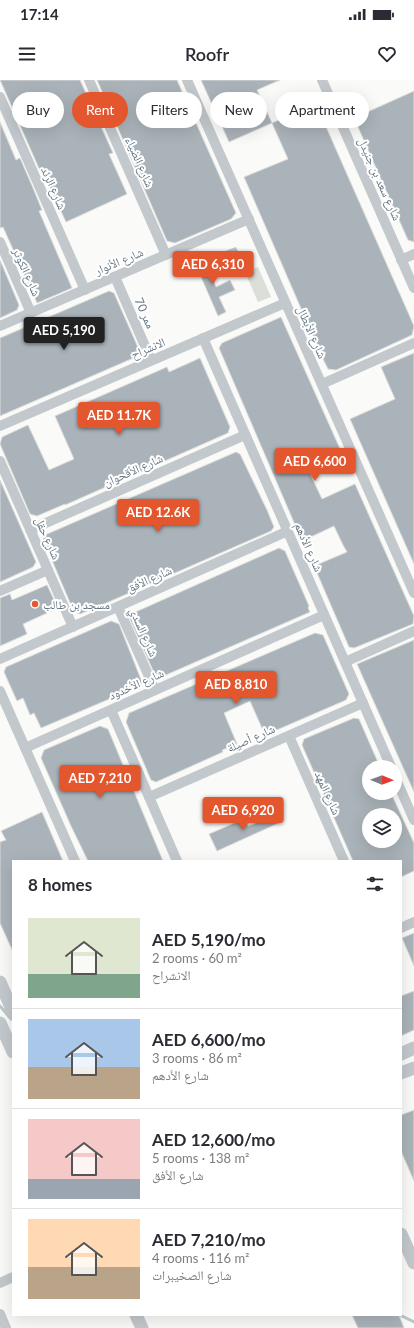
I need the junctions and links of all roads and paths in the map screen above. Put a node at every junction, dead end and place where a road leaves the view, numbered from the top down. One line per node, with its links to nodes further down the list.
1 (89, 80): 8 (street, شارع الضياء)
2 (188, 80): 5 (street, شارع الأبطال)
3 (322, 80): 9 (street, شارع سعد بن جنيدل)
4 (0, 98): 12 (street, شارع الرئد)
5 (249, 219): 8 (street, شارع الأنوار); 13 (street, شارع الأبطال)
6 (0, 242): 14 (street, شارع الكوثر)
7 (414, 254): 9 (street)
8 (166, 255): 10 (street, شارع الأنوار)
9 (402, 260): 11 (street, شارع سعد بن جنيدل)
10 (114, 276): 12 (street, شارع الأنوار); 18 (street, ممر 70)
11 (414, 288)
12 (85, 290): 14 (street, شارع الأنوار)
13 (285, 303): 16 (street, الانشراح); 19 (street, شارع الأبطال)
14 (31, 313): 15 (street, شارع الأنوار)
15 (0, 326)
16 (203, 338): 18 (street, الانشراح); 21 (street, شارع الأدهم)
17 (414, 343): 19 (street)
18 (151, 360): 20 (street, الانشراح)
19 (322, 384): 27 (street, شارع الأبطال)
20 (0, 426)
21 (245, 434): 23 (street, شارع الأقحوان); 24 (street, شارع الأدهم)
22 (0, 461): 23 (street, شارع حقل)
23 (30, 530): 25 (street, شارع حقل)
24 (288, 531): 28 (street, شارع الأفق); 29 (street, شارع الأدهم)
25 (48, 570): 26 (street); 30 (street, شارع حقل)
26 (0, 591)
27 (414, 594)
28 (118, 607): 30 (street, شارع الأفق); 34 (street, شارع السدي)
29 (324, 615): 33 (street, شارع الأدهم); 34 (street, شارع الأخدود)
30 (73, 627): 32 (street, شارع الأفق)
31 (414, 631): 33 (street)
32 (0, 659)
33 (345, 662): 36 (street, شارع الأدهم)
34 (155, 690): 37 (street, شارع الأخدود)
35 (0, 691): 39 (street)
36 (363, 703): 38 (street, شارع أصيلة); 40 (street, شارع الأدهم)
37 (111, 710): 39 (street, شارع الأخدود); 42 (street)
38 (289, 736): 42 (street, شارع أصيلة); 46 (street, شارع المهد)
39 (25, 748): 44 (street)
40 (388, 760)
41 (402, 793): 43 (street)
42 (149, 797): 45 (street)
43 (414, 820)
44 (75, 860)
45 (177, 860)
46 (344, 860)
47 (414, 922): 48 (street)
48 (402, 928)
49 (0, 982): 50 (street)
50 (12, 1010)
51 (0, 1023): 53 (street)
52 (414, 1048): 54 (street)
53 (12, 1050)
54 (402, 1054)
55 (414, 1068): 56 (street)
56 (402, 1073)
57 (402, 1236): 58 (street)
58 (414, 1263)
59 (12, 1277): 60 (street)
60 (0, 1283)
61 (0, 1314): 63 (street)
62 (137, 1316): 64 (street)
63 (6, 1328)
64 (143, 1328)

